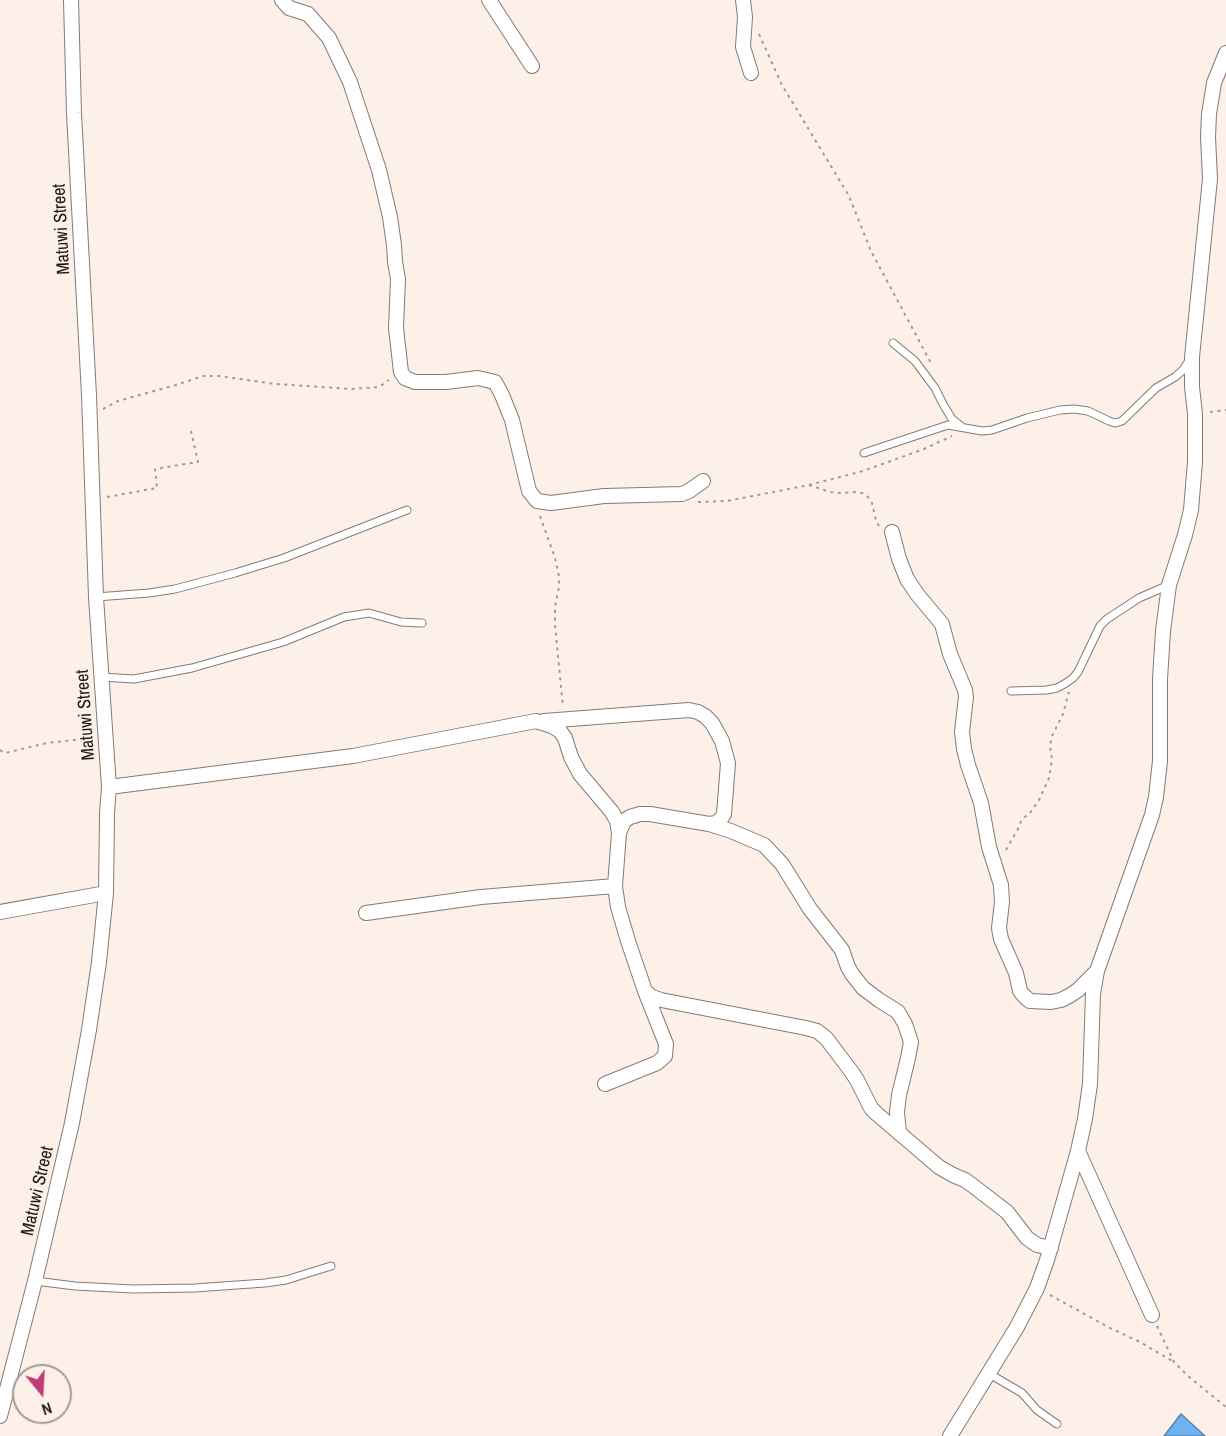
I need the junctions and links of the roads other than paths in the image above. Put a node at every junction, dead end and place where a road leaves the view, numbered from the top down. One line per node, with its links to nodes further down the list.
1 (71, 0): 16 (street, Matuwi Street)
2 (282, 0): 12 (street)
3 (489, 0): 6 (street)
4 (743, 0): 7 (street)
5 (1226, 53): 9 (street)
6 (532, 66)
7 (752, 73)
8 (893, 343): 10 (lane)
9 (1192, 357): 10 (lane); 15 (street)
10 (963, 427): 11 (lane)
11 (864, 453)
12 (702, 481)
13 (407, 510): 16 (lane)
14 (892, 532): 28 (street)
15 (1169, 585): 19 (lane); 28 (street)
16 (96, 597): 18 (street, Matuwi Street)
17 (422, 623): 18 (lane)
18 (101, 677): 21 (street, Matuwi Street)
19 (1011, 691)
20 (536, 722): 21 (street); 22 (street); 23 (street)
21 (109, 788): 25 (street, Matuwi Street)
22 (709, 824): 23 (street); 31 (street)
23 (619, 833): 24 (street)
24 (615, 886): 27 (street); 29 (street)
25 (106, 893): 26 (street); 35 (street, Matuwi Street)
26 (0, 912)
27 (366, 913)
28 (1097, 971): 32 (street)
29 (645, 991): 30 (street); 31 (street)
30 (605, 1084)
31 (899, 1133): 33 (street)
32 (1078, 1151): 33 (street); 36 (street)
33 (1051, 1248): 37 (street)
34 (330, 1266): 35 (lane)
35 (35, 1281): 38 (street, Matuwi Street)
36 (1152, 1315)
37 (988, 1373): 39 (lane); 40 (street)
38 (0, 1416)
39 (1057, 1424)
40 (950, 1436)

